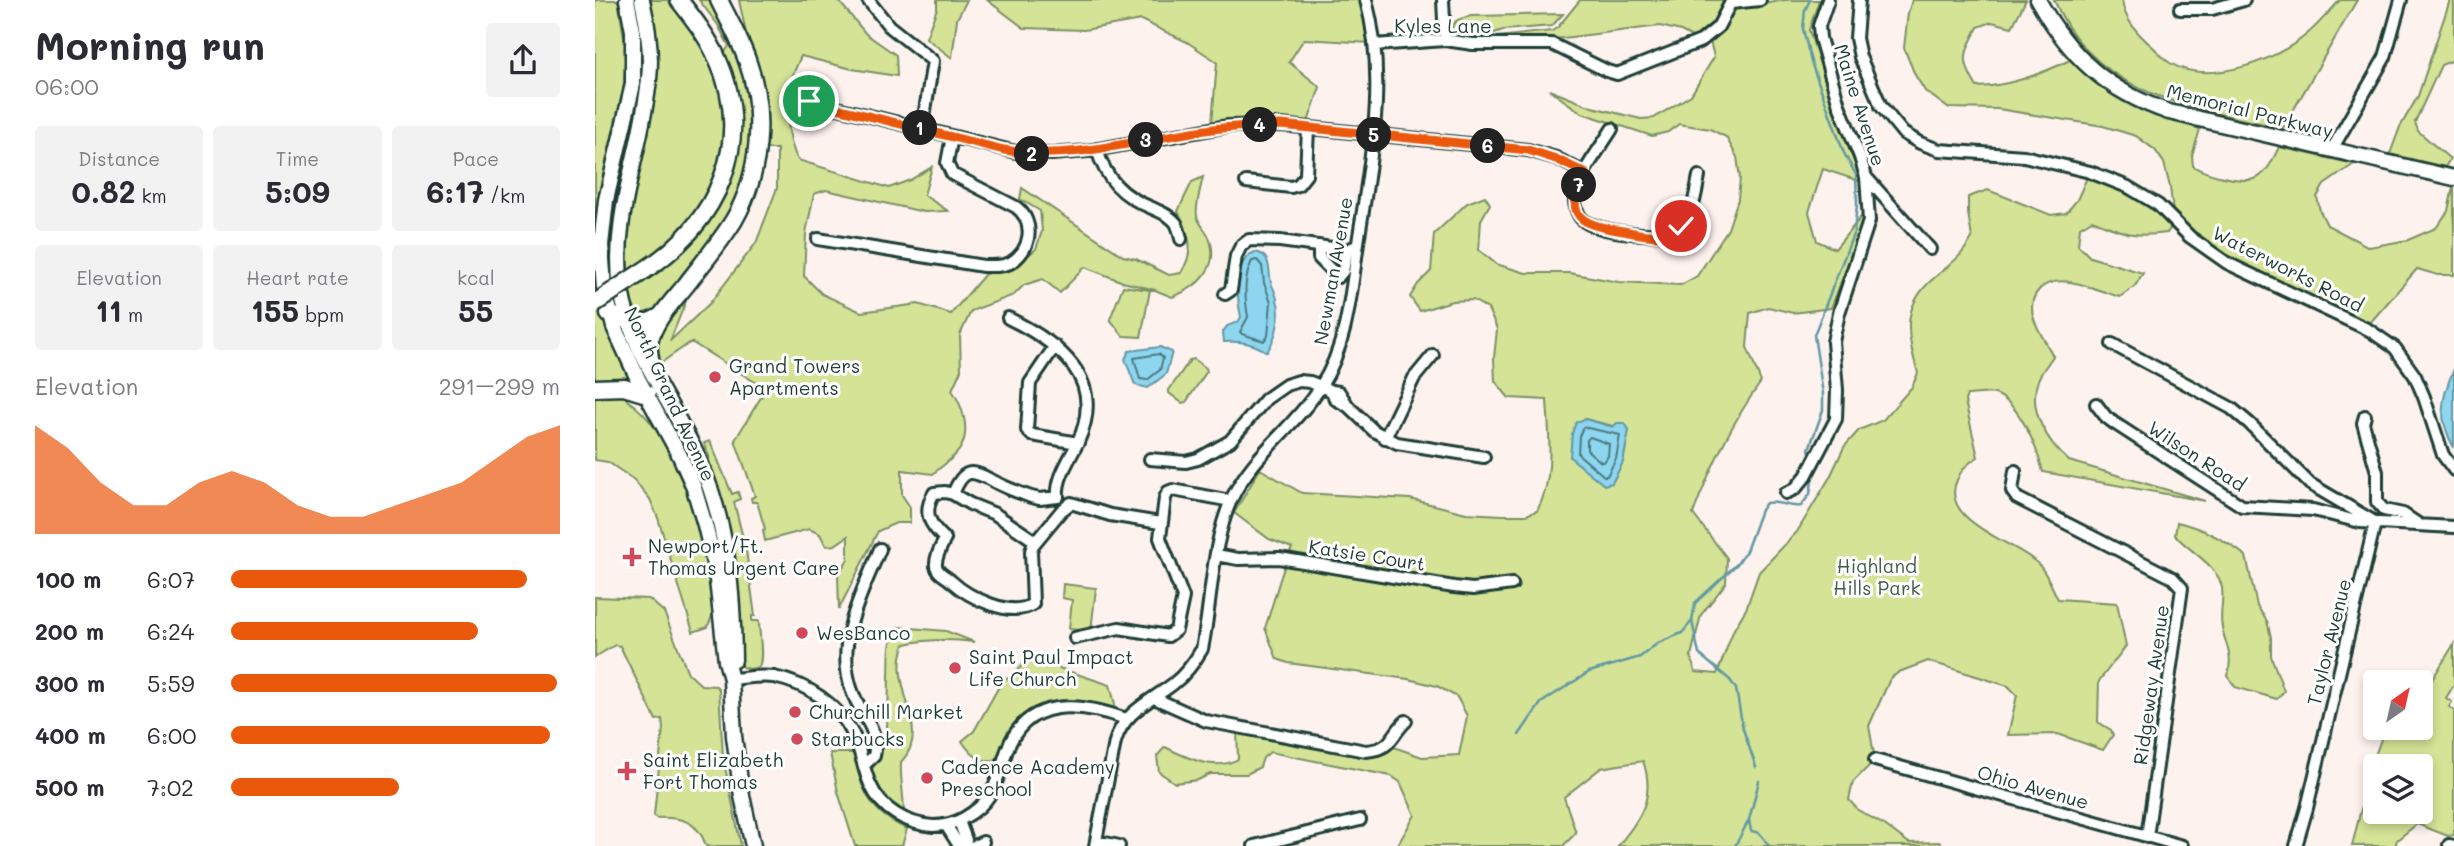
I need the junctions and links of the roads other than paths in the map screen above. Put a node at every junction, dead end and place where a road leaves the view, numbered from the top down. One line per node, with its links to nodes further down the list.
1 (627, 0): 38 (main road, North Grand Avenue)
2 (642, 0): 41 (main road, North Grand Avenue)
3 (679, 0): 37 (highway, bridge)
4 (719, 0): 39 (highway)
5 (868, 0): 20 (street)
6 (1366, 0): 17 (street, Newman Avenue)
7 (1443, 0): 16 (street)
8 (1760, 0): 14 (street)
9 (1828, 0): 28 (street, Maine Avenue)
10 (1859, 0): 55 (street, Waterworks Road)
11 (2039, 0): 25 (main road, Memorial Parkway)
12 (2244, 0): 15 (street)
13 (2400, 0): 25 (street)
14 (1732, 2): 16 (street, Kyles Lane)
15 (2180, 9)
16 (1445, 40): 17 (street, Kyles Lane)
17 (1374, 45): 22 (street, Newman Avenue)
18 (793, 97): 20 (street)
19 (1308, 128): 22 (street); 24 (street); 30 (street)
20 (922, 129): 23 (street)
21 (1612, 129): 26 (street)
22 (1374, 135): 26 (street); 34 (street, Newman Avenue)
23 (952, 137): 24 (street); 32 (street)
24 (1097, 149): 31 (street)
25 (2331, 151): 29 (main road, Memorial Parkway)
26 (1585, 173): 27 (street)
27 (1699, 176)
28 (1866, 177): 35 (street); 57 (street, Maine Avenue)
29 (2454, 178)
30 (1246, 182)
31 (1181, 239)
32 (818, 240)
33 (1319, 246): 34 (street); 34 (street); 36 (street)
34 (1352, 248): 47 (street, Newman Avenue)
35 (1930, 249)
36 (1224, 295)
37 (595, 303)
38 (609, 314): 41 (highway); 48 (main road, North Grand Avenue)
39 (663, 314): 41 (highway); 45 (highway)
40 (1008, 318): 43 (street)
41 (629, 321): 45 (main road, North Grand Avenue)
42 (2112, 344): 63 (street)
43 (1055, 346): 52 (street); 52 (street)
44 (1433, 355): 51 (street)
45 (652, 370): 71 (main road, North Grand Avenue)
46 (595, 388): 48 (highway)
47 (1327, 388): 51 (street); 54 (street); 60 (street, Newman Avenue)
48 (647, 394): 71 (main road, North Grand Avenue)
49 (2095, 404): 63 (street, Wilson Road)
50 (2365, 416): 64 (street)
51 (1385, 438): 53 (street)
52 (1078, 443): 59 (street)
53 (1483, 457)
54 (1150, 459)
55 (2454, 470)
56 (2015, 471): 80 (street, Ridgeway Avenue)
57 (1786, 493)
58 (953, 495): 59 (street); 66 (street); 66 (street)
59 (1058, 497): 61 (street)
60 (1231, 501): 62 (street); 68 (street, Newman Avenue)
61 (1065, 507): 62 (street); 66 (street)
62 (1160, 523): 70 (street)
63 (2375, 523): 64 (street); 87 (street, Taylor Avenue)
64 (2420, 526): 65 (street)
65 (2454, 527)
66 (1035, 541)
67 (880, 550): 76 (street)
68 (1216, 555): 69 (street, Katsie Court); 72 (street, Newman Avenue)
69 (1512, 584)
70 (1075, 638)
71 (731, 679): 76 (street); 82 (main road, North Grand Avenue)
72 (1154, 698): 73 (street, Newman Avenue); 74 (street)
73 (1126, 719): 78 (street); 81 (street)
74 (1406, 721)
75 (1875, 760): 80 (street, Ohio Avenue)
76 (864, 765): 79 (street)
77 (1360, 820): 85 (street)
78 (959, 821): 79 (street); 83 (street)
79 (946, 825): 83 (street)
80 (2147, 837): 86 (street, Ohio Avenue)
81 (1096, 843): 84 (street)
82 (753, 846)
83 (963, 846)
84 (1119, 846)
85 (1254, 846)
86 (2182, 846)
87 (2295, 846)

